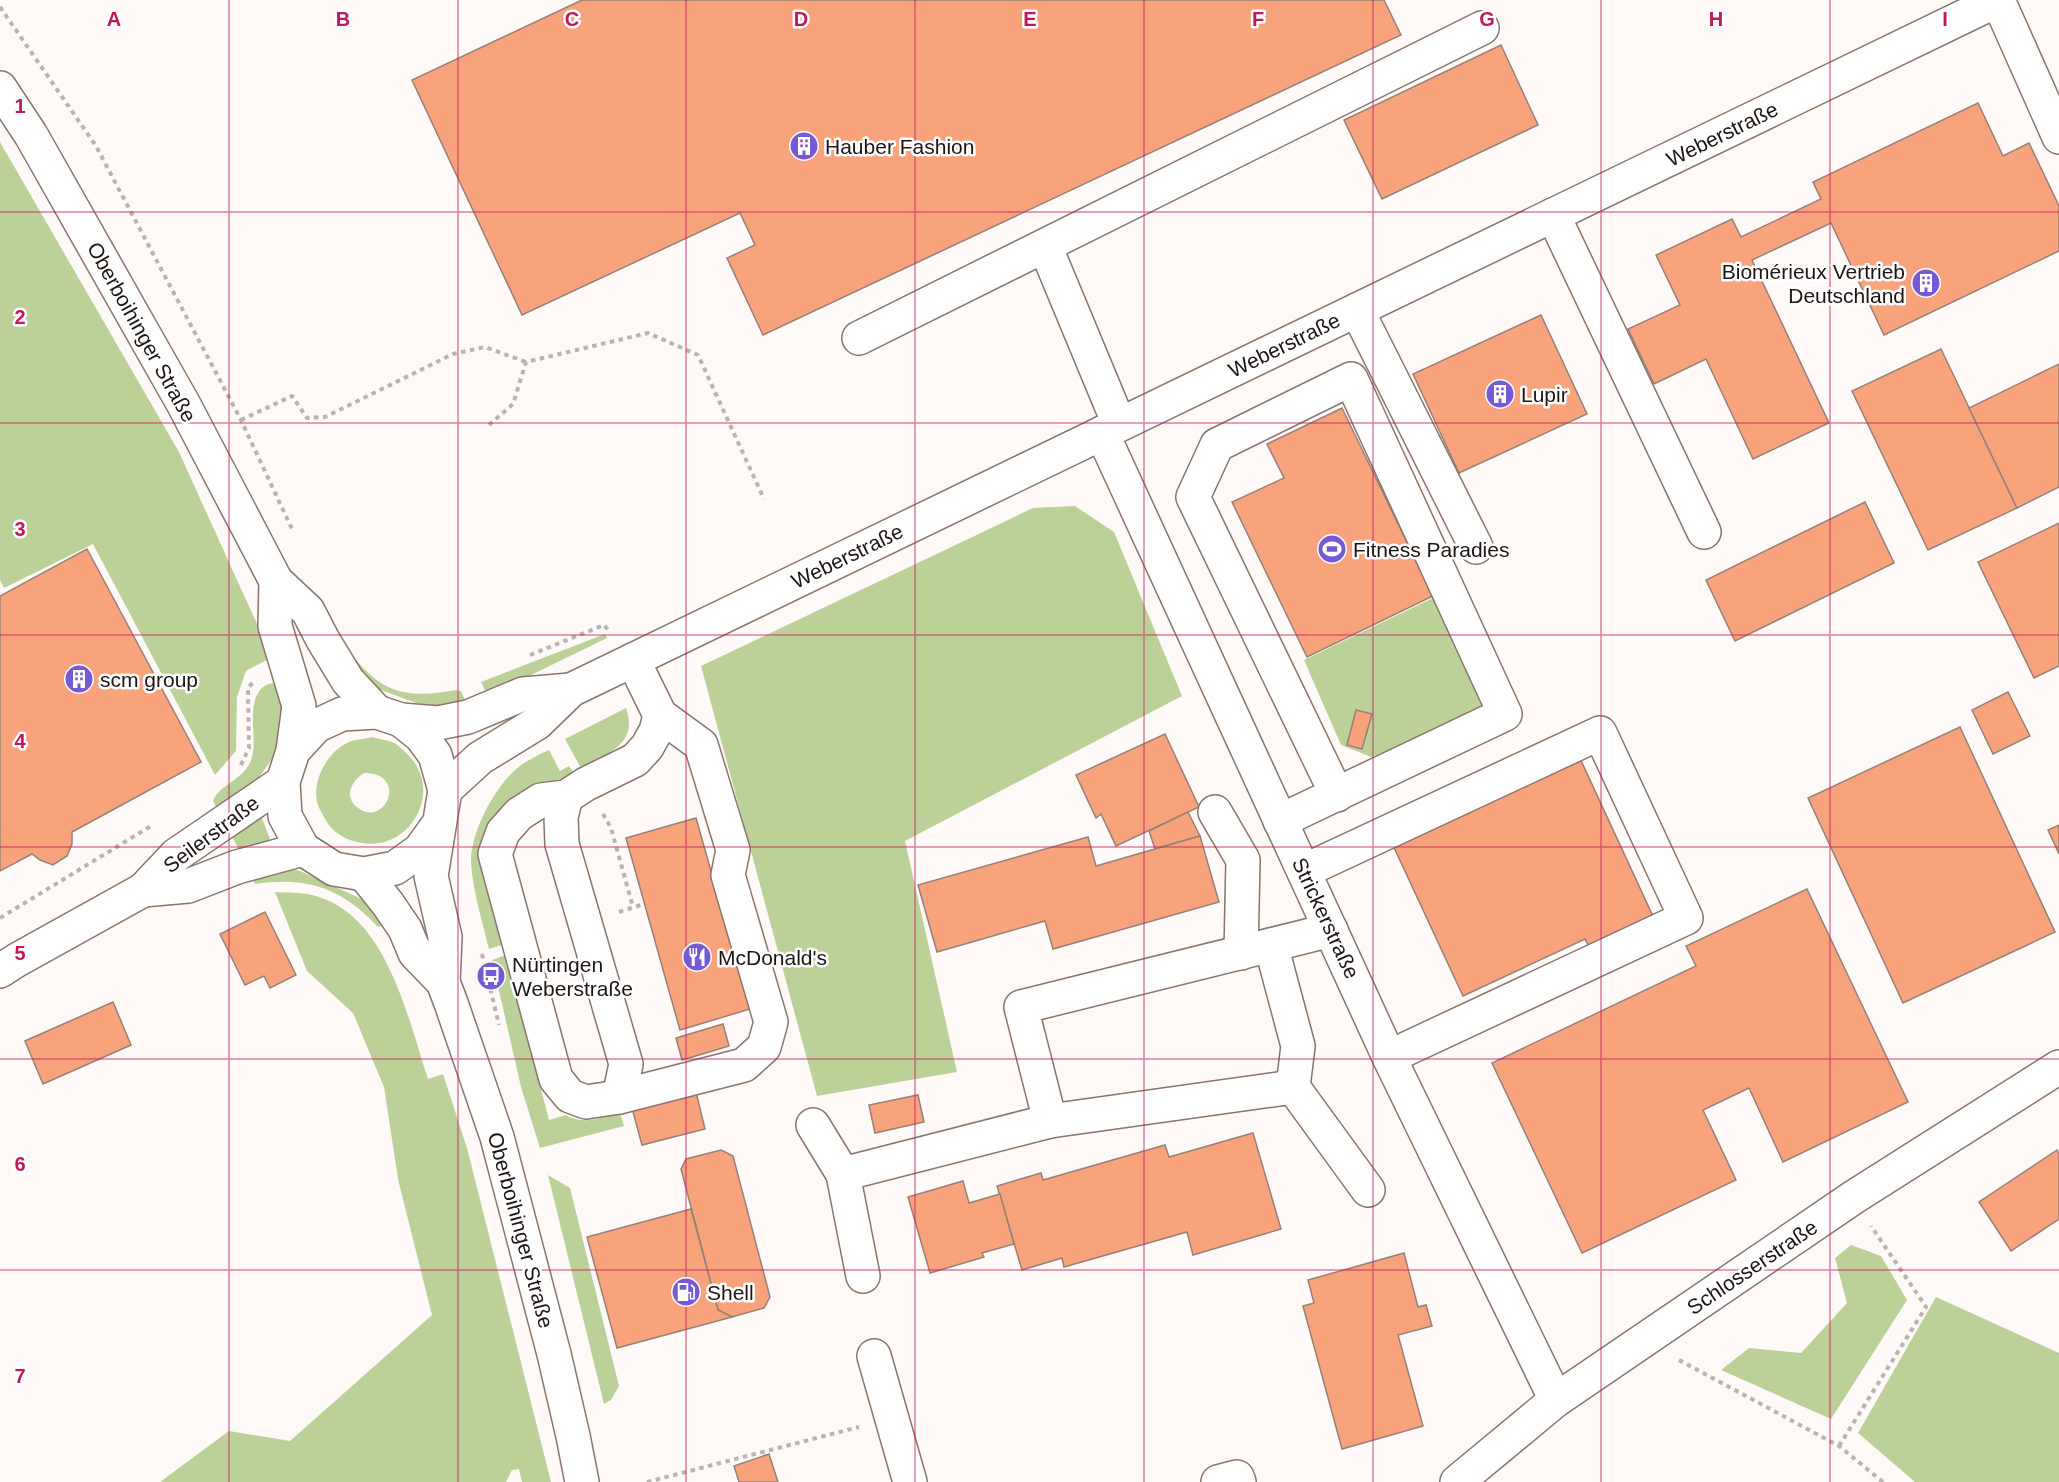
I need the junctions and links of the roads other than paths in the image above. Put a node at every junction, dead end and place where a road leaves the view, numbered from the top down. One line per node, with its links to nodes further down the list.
1 (1998, 0): 4 (street); 5 (street, Weberstraße)
2 (1482, 28): 6 (street)
3 (0, 88): 12 (street, Oberboihinger Straße)
4 (2059, 137)
5 (1553, 215): 7 (street, Weberstraße); 10 (street)
6 (1045, 246): 8 (street); 9 (street, Strickerstraße)
7 (1357, 309): 9 (street, Weberstraße); 11 (street)
8 (859, 338)
9 (1111, 429): 13 (street, Weberstraße); 23 (street, Strickerstraße)
10 (1704, 532)
11 (1476, 547)
12 (276, 581): 16 (street, Oberboihinger Straße); 17 (street, Oberboihinger Straße)
13 (633, 660): 14 (street, Weberstraße); 15 (street)
14 (571, 690): 16 (street, Weberstraße); 19 (street, Weberstraße)
15 (660, 715): 21 (street); 36 (street)
16 (389, 716): 17 (street); 19 (street)
17 (293, 751): 18 (street)
18 (283, 782): 25 (street); 28 (street, Seilerstraße)
19 (445, 790): 24 (street)
20 (1337, 795): 20 (street); 23 (street)
21 (566, 797): 36 (street); 36 (street)
22 (1215, 812): 30 (street)
23 (1280, 821): 26 (street, Strickerstraße)
24 (438, 825): 27 (street); 32 (street, Oberboihinger Straße)
25 (303, 849): 27 (street); 28 (street, Seilerstraße)
26 (1304, 871): 29 (street, Strickerstraße); 33 (street)
27 (364, 874): 32 (street, Oberboihinger Straße)
28 (143, 891): 31 (street, Seilerstraße)
29 (1331, 930): 30 (street); 33 (street, Strickerstraße)
30 (1256, 949): 35 (street); 37 (street)
31 (0, 971)
32 (443, 982): 44 (street, Oberboihinger Straße)
33 (1389, 1057): 43 (street, Strickerstraße)
34 (2059, 1067): 43 (street, Schlosserstraße)
35 (1293, 1087): 37 (street); 40 (street)
36 (620, 1097)
37 (1050, 1121): 39 (street)
38 (813, 1125): 39 (street)
39 (843, 1174): 41 (street)
40 (1368, 1190)
41 (862, 1276)
42 (874, 1356): 45 (street)
43 (1556, 1400): 48 (street, Schlosserstraße)
44 (582, 1482)
45 (910, 1482)
46 (1218, 1482): 47 (street)
47 (1239, 1482)
48 (1457, 1482)

